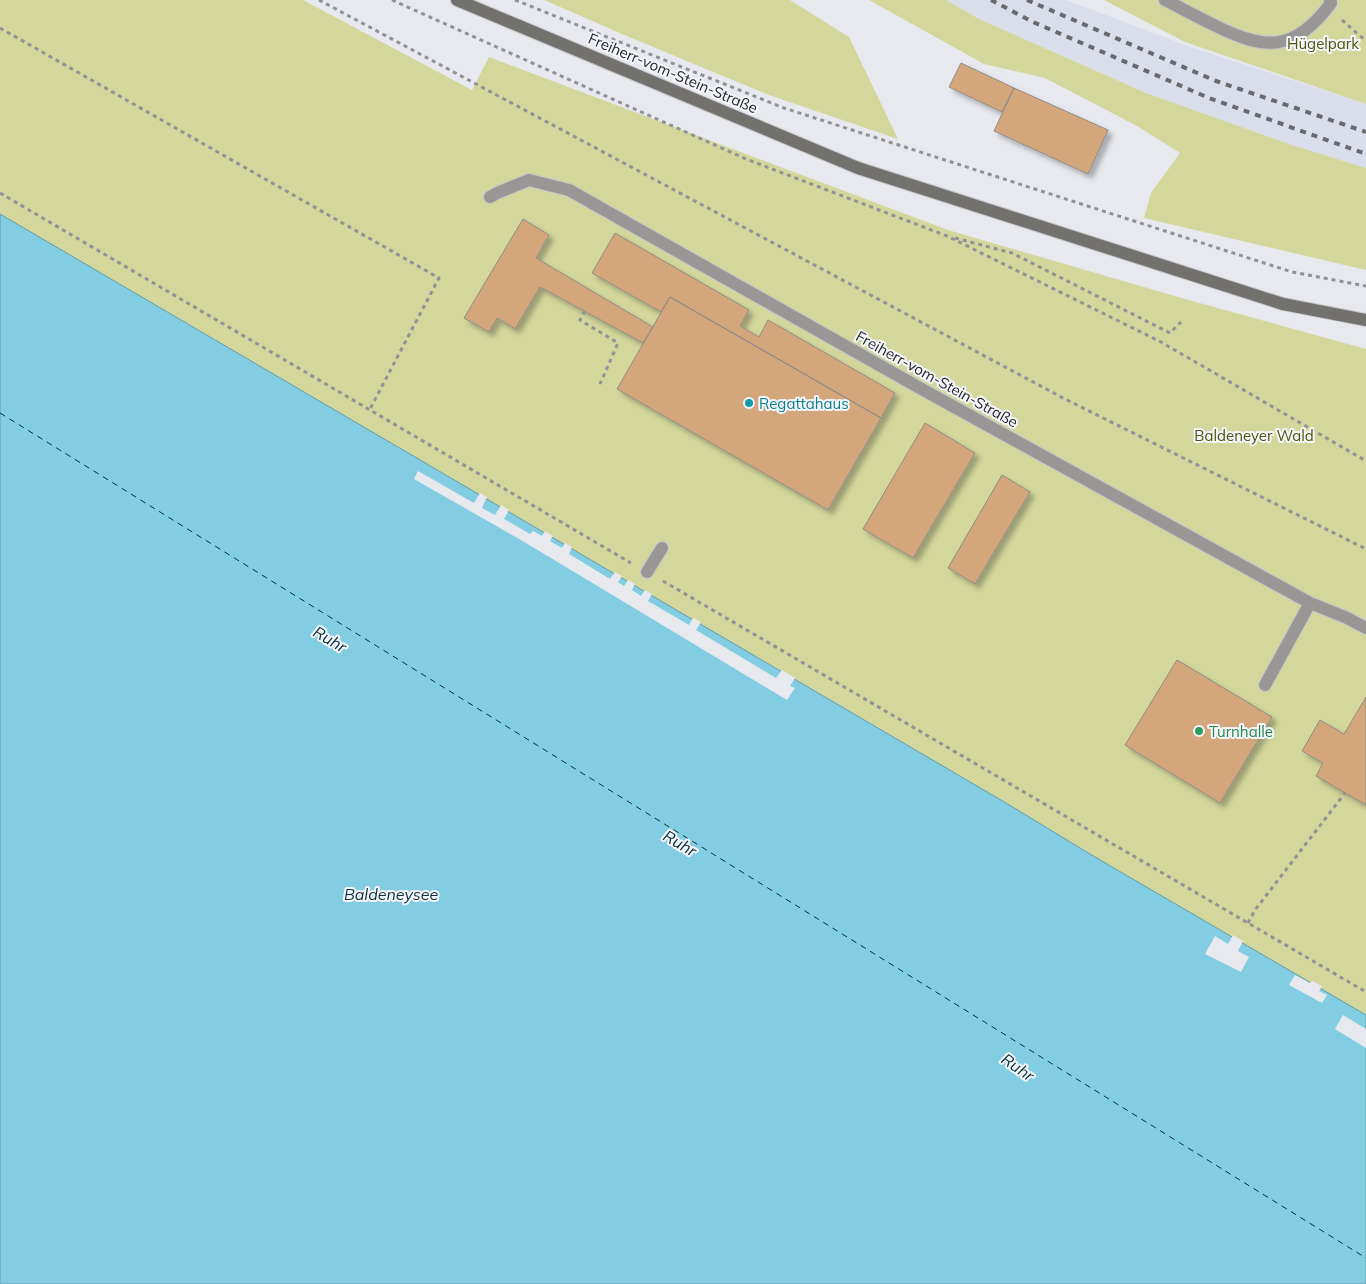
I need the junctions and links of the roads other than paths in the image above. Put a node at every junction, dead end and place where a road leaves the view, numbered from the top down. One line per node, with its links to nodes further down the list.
1 (457, 0): 5 (main road, Freiherr-vom-Stein-Straße)
2 (1165, 0): 3 (lane)
3 (1331, 1)
4 (490, 197): 8 (lane, Freiherr-vom-Stein-Straße)
5 (1366, 320)
6 (662, 548): 7 (lane)
7 (648, 572)
8 (1310, 603): 9 (lane, Freiherr-vom-Stein-Straße); 10 (lane)
9 (1366, 628)
10 (1265, 685)

